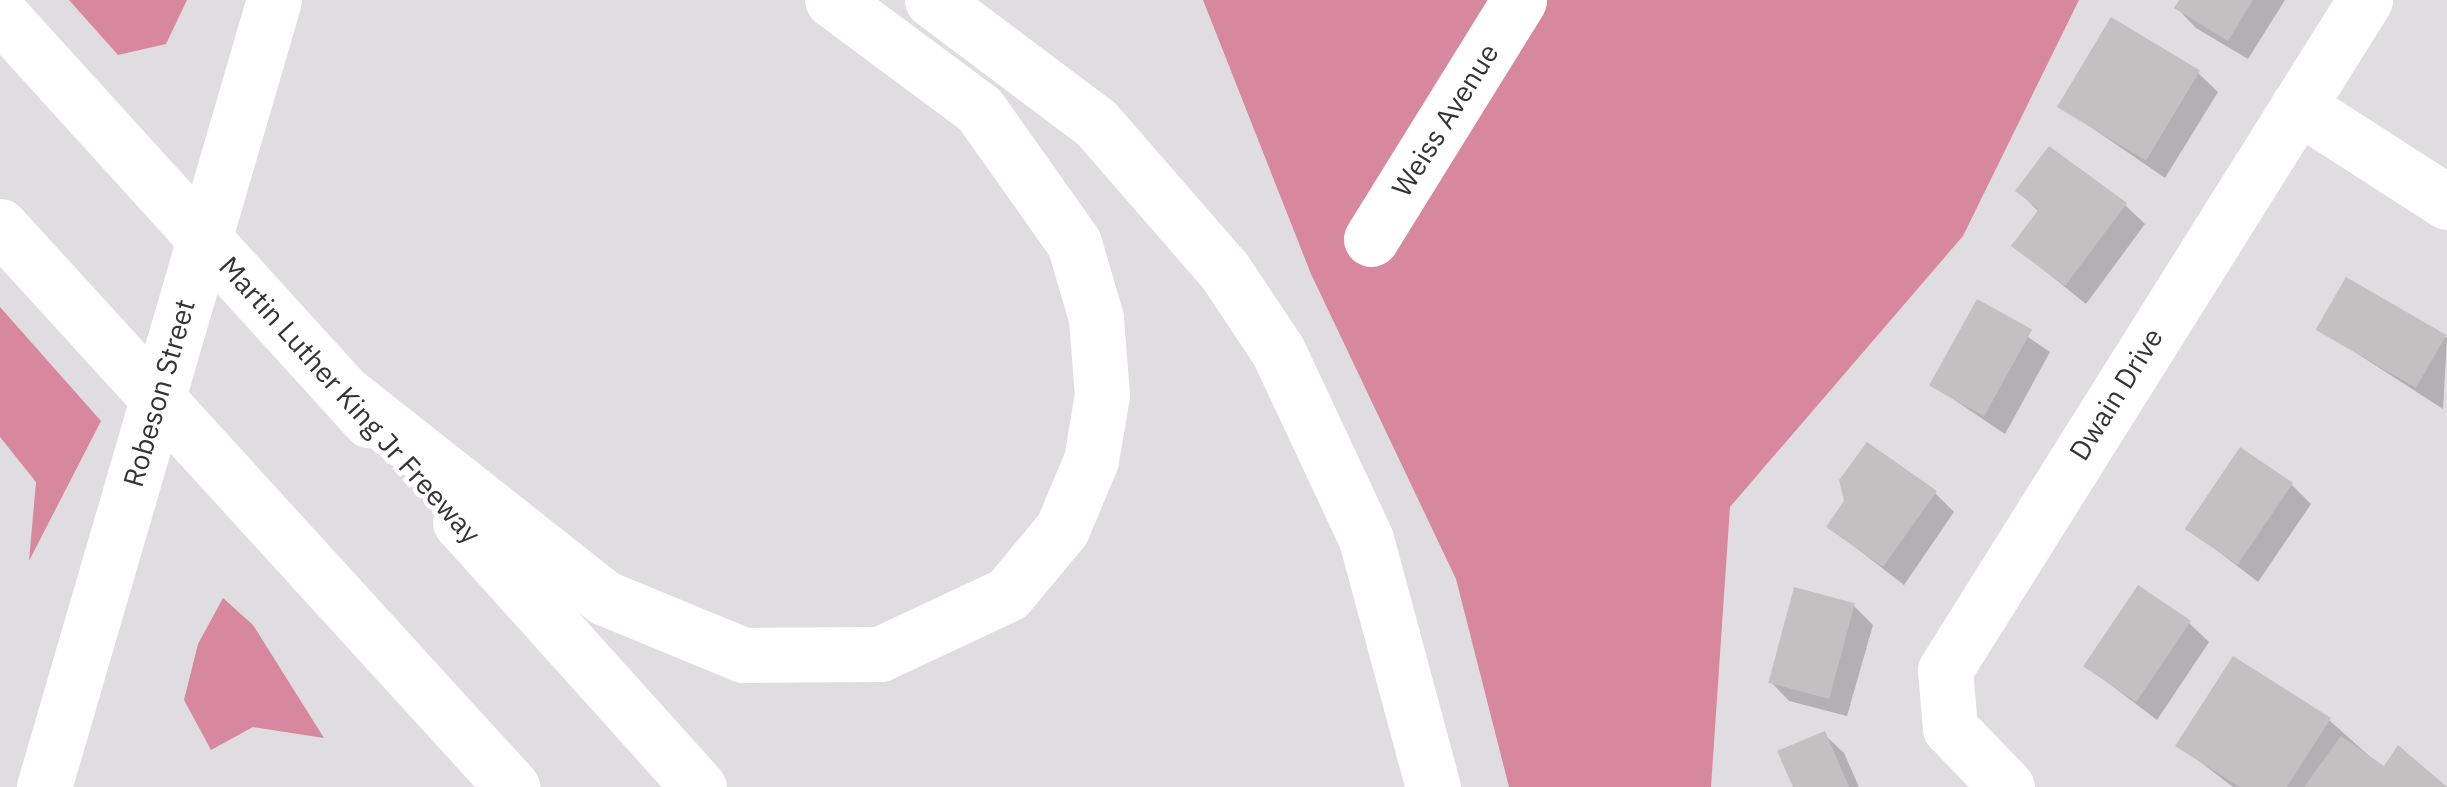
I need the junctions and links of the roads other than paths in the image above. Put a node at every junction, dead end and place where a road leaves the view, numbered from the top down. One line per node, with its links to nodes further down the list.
1 (274, 0): 12 (main road, Robeson Street)
2 (832, 0): 11 (main road)
3 (932, 0): 15 (main road)
4 (1519, 0): 10 (main road, Weiss Avenue)
5 (2365, 0): 7 (main road, Dwain Drive)
6 (0, 14): 11 (main road, Martin Luther King Jr Freeway)
7 (2298, 106): 8 (main road); 16 (main road, Dwain Drive)
8 (2447, 202)
9 (9, 236): 13 (main road)
10 (1371, 239)
11 (344, 393): 14 (main road, Martin Luther King Jr Freeway)
12 (44, 787)
13 (512, 787)
14 (699, 787)
15 (1433, 787)
16 (2008, 787)

